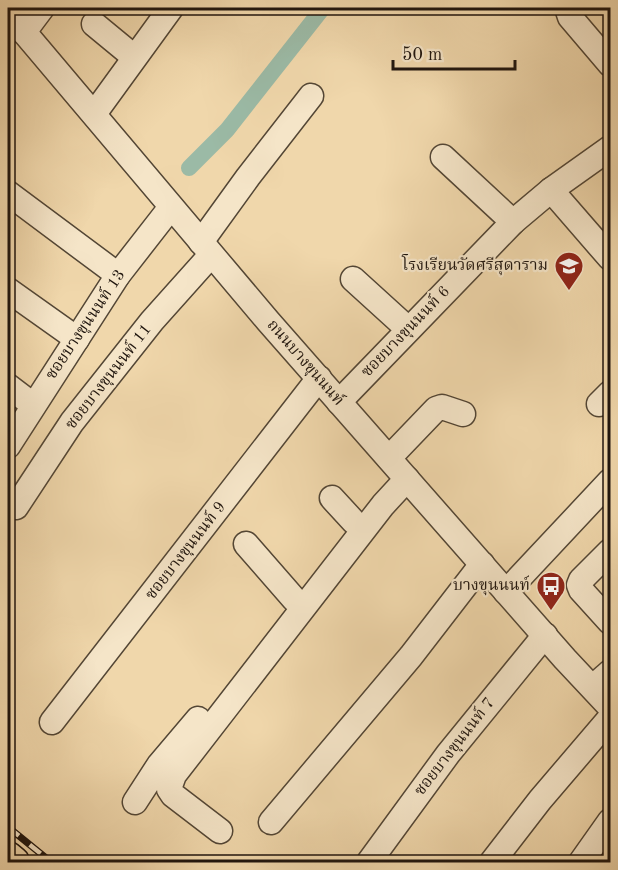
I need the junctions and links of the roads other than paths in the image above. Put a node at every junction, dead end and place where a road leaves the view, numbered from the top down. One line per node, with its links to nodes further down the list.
1 (42, 8): 6 (street)
2 (570, 8): 8 (street)
3 (164, 10): 7 (street)
4 (8, 13): 6 (street, ถนนบางขุนนนท์)
5 (94, 24): 7 (street)
6 (24, 32): 10 (street, ถนนบางขุนนนท์)
7 (134, 57): 10 (street)
8 (610, 64)
9 (311, 96): 17 (street, ซอยบางขุนนนท์ 11)
10 (94, 114): 15 (street, ถนนบางขุนนนท์)
11 (610, 148): 13 (street, ซอยบางขุนนนท์ 6)
12 (443, 157): 16 (street)
13 (551, 190): 16 (street, ซอยบางขุนนนท์ 6); 18 (street)
14 (8, 193): 19 (street)
15 (171, 207): 17 (street, ถนนบางขุนนนท์); 19 (street, ซอยบางขุนนนท์ 13)
16 (513, 222): 22 (street, ซอยบางขุนนนท์ 6)
17 (206, 248): 24 (street, ถนนบางขุนนนท์); 33 (street, ซอยบางขุนนนท์ 11)
18 (610, 258)
19 (118, 275): 23 (street, ซอยบางขุนนนท์ 13)
20 (353, 279): 22 (street)
21 (8, 290): 23 (street)
22 (408, 330): 26 (street, ซอยบางขุนนนท์ 6)
23 (76, 339): 27 (street, ซอยบางขุนนนท์ 13)
24 (319, 378): 26 (street, ถนนบางขุนนนท์); 45 (street, ซอยบางขุนนนท์ 9)
25 (8, 386): 27 (street)
26 (339, 402): 30 (street, ถนนบางขุนนนท์)
27 (33, 405): 29 (street, ซอยบางขุนนนท์ 13)
28 (463, 414): 30 (street)
29 (8, 447)
30 (398, 469): 34 (street); 37 (street, ถนนบางขุนนนท์); 49 (street)
31 (610, 481): 38 (street)
32 (333, 498): 34 (street)
33 (16, 507)
34 (354, 522): 39 (street)
35 (246, 544): 39 (street)
36 (610, 550): 40 (street)
37 (482, 564): 38 (street, ถนนบางขุนนนท์); 48 (street)
38 (506, 592): 41 (street, ถนนบางขุนนนท์)
39 (294, 599): 46 (street)
40 (610, 622)
41 (545, 635): 42 (street, ถนนบางขุนนนท์); 52 (street, ซอยบางขุนนนท์ 7)
42 (602, 680): 43 (street, ถนนบางขุนนนท์)
43 (610, 707)
44 (610, 718): 53 (street)
45 (51, 722)
46 (135, 802)
47 (610, 821): 54 (street)
48 (271, 822)
49 (220, 831)
50 (8, 857): 51 (main road)
51 (14, 862)
52 (369, 862)
53 (492, 862)
54 (581, 862)

